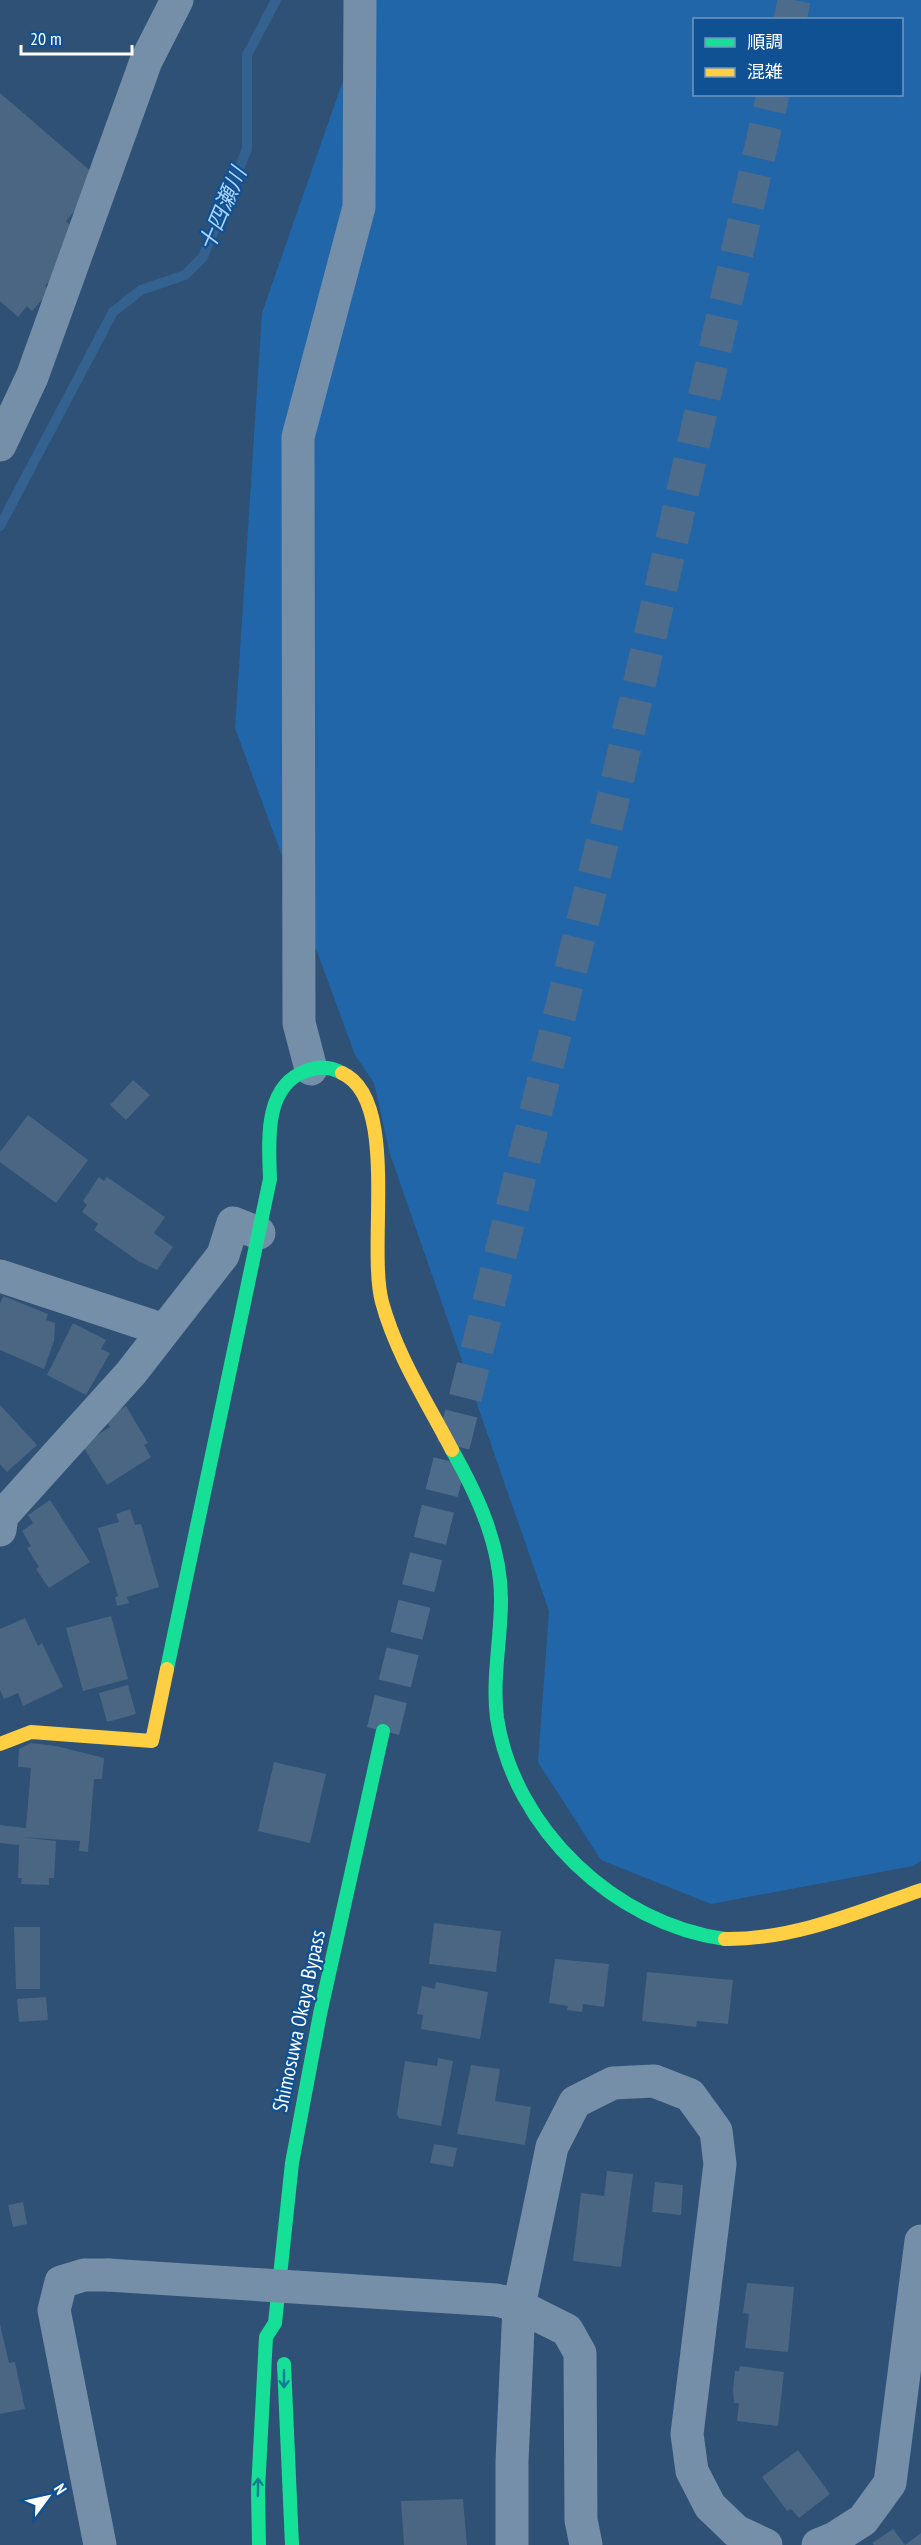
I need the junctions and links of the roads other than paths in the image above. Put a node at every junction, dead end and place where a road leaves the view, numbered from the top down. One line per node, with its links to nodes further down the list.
1 (177, 0): 3 (street)
2 (360, 0): 4 (street)
3 (0, 445)
4 (311, 1069): 5 (main road); 11 (main road)
5 (259, 1233): 7 (street); 10 (main road)
6 (0, 1276): 7 (street)
7 (164, 1330): 8 (street)
8 (1, 1520)
9 (383, 1731): 14 (main road, Shimosuwa Okaya Bypass)
10 (0, 1744)
11 (921, 1890)
12 (921, 2241): 21 (street)
13 (507, 2303): 15 (street, bridge); 18 (street); 19 (street); 20 (street)
14 (275, 2323): 16 (main road, Shimosuwa Okaya Bypass, one-way to 14); 17 (main road, one-way to 17)
15 (100, 2545)
16 (260, 2545)
17 (292, 2545)
18 (512, 2545)
19 (586, 2545)
20 (766, 2545)
21 (818, 2545)

